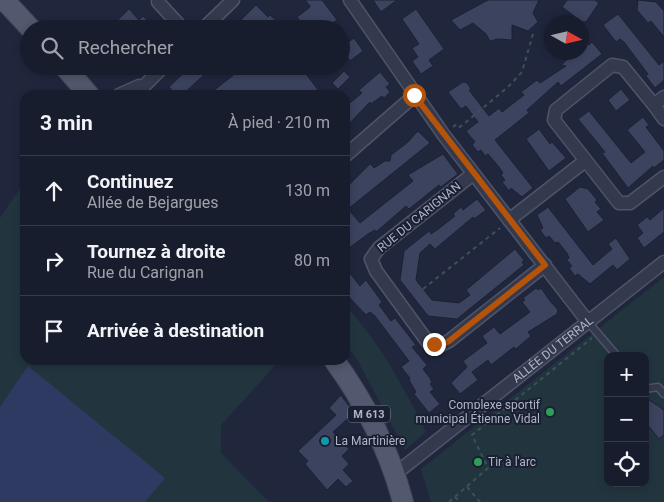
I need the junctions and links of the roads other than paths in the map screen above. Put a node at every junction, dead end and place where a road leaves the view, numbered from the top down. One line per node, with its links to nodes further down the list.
1 (4, 0): 5 (main road)
2 (233, 0): 7 (street)
3 (350, 0): 15 (street)
4 (158, 2): 6 (street)
5 (23, 20)
6 (175, 20)
7 (212, 20)
8 (72, 75): 11 (main road)
9 (154, 75): 10 (street)
10 (150, 79): 12 (street); 13 (street); 14 (street)
11 (86, 90)
12 (133, 90)
13 (139, 90)
14 (145, 90)
15 (414, 95): 18 (street); 20 (street)
16 (659, 101): 17 (street); 19 (street)
17 (664, 119)
18 (350, 152)
19 (585, 161): 21 (street); 22 (street)
20 (473, 174): 22 (street); 24 (street, RUE DU CARIGNAN)
21 (664, 177)
22 (510, 220): 24 (street)
23 (664, 262): 25 (street, ALLÉE DU TERRAL)
24 (545, 265): 25 (street)
25 (588, 322): 26 (lane); 30 (street, ALLÉE DU TERRAL)
26 (614, 352)
27 (338, 365): 30 (main road, M 613)
28 (649, 388): 29 (lane)
29 (664, 394)
30 (395, 474): 31 (main road, M 613)
31 (403, 502)

